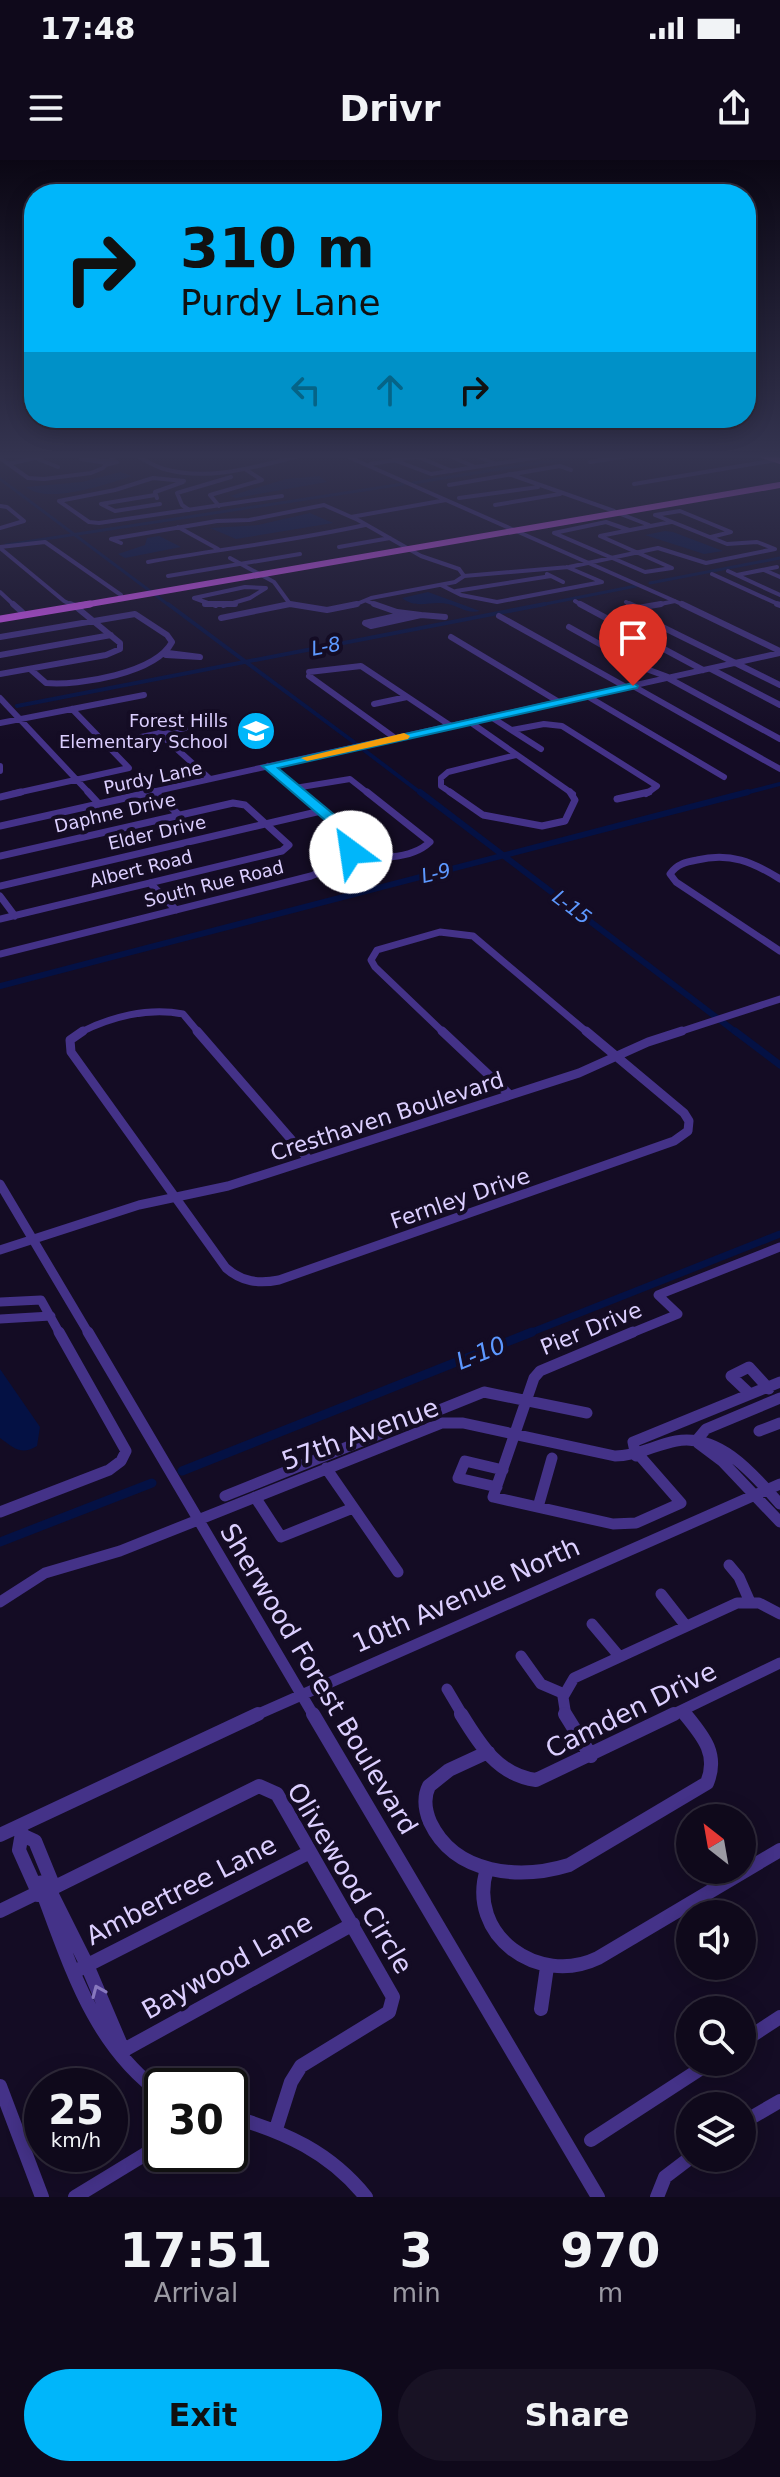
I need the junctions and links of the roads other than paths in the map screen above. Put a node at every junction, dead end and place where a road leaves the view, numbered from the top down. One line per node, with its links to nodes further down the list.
1 (3, 550): 44 (street)
2 (56, 550): 36 (street)
3 (212, 550): 16 (street)
4 (219, 550): 18 (street)
5 (391, 550): 24 (main road)
6 (415, 550): 28 (street)
7 (564, 550): 17 (street)
8 (594, 550): 15 (street)
9 (632, 550): 13 (street)
10 (650, 550): 13 (street)
11 (669, 550): 12 (street)
12 (770, 550)
13 (637, 552): 15 (street); 15 (street)
14 (300, 554): 18 (street)
15 (611, 558): 17 (street)
16 (148, 562)
17 (591, 562): 19 (street); 41 (street)
18 (241, 563): 24 (street); 27 (street)
19 (567, 567): 21 (street); 33 (street)
20 (777, 567): 22 (street)
21 (540, 570): 28 (street); 29 (street)
22 (764, 570): 26 (street); 30 (street)
23 (728, 571): 26 (street)
24 (257, 573): 35 (main road); 43 (street)
25 (712, 574): 45 (street)
26 (736, 575): 37 (street)
27 (168, 576)
28 (464, 576): 32 (street)
29 (551, 576): 31 (street); 33 (street)
30 (780, 577)
31 (563, 582)
32 (441, 585): 33 (street); 39 (street)
33 (454, 591)
34 (0, 592): 47 (street)
35 (146, 592): 36 (main road); 44 (main road)
36 (121, 595): 44 (main road)
37 (780, 595)
38 (255, 598): 38 (street)
39 (364, 601): 43 (street); 48 (street)
40 (575, 601): 68 (street)
41 (675, 601): 42 (street); 63 (street)
42 (626, 602)
43 (290, 604): 55 (street)
44 (72, 605): 47 (main road); 54 (main road); 56 (street)
45 (780, 605)
46 (430, 609): 49 (street)
47 (22, 612): 54 (main road)
48 (405, 614): 51 (street); 57 (street)
49 (437, 614): 51 (street); 53 (street)
50 (647, 614): 66 (street)
51 (421, 615): 57 (street)
52 (499, 616): 72 (street)
53 (445, 617)
54 (0, 618)
55 (221, 618)
56 (93, 620): 60 (street); 61 (street); 64 (street)
57 (371, 626): 59 (street)
58 (569, 627): 70 (street)
59 (378, 631)
60 (111, 635): 65 (street); 67 (street)
61 (0, 637)
62 (451, 637): 77 (street)
63 (780, 652): 66 (street, Purdy Lane)
64 (167, 654): 64 (street); 67 (street)
65 (0, 655)
66 (734, 664): 68 (street, Purdy Lane); 71 (street)
67 (30, 669): 69 (street)
68 (707, 670): 70 (street, Purdy Lane); 79 (street)
69 (0, 674)
70 (670, 678): 72 (street, Purdy Lane); 90 (street)
71 (780, 685)
72 (630, 687): 74 (street, Purdy Lane); 95 (street)
73 (144, 695): 80 (street)
74 (587, 696): 77 (street, Purdy Lane); 96 (street)
75 (407, 697): 78 (street); 85 (street); 89 (street)
76 (1, 702): 82 (street)
77 (559, 702): 81 (street, Purdy Lane)
78 (374, 704)
79 (780, 705)
80 (72, 709): 82 (street); 91 (street)
81 (491, 717): 83 (street, Purdy Lane); 87 (street)
82 (20, 720): 84 (street); 98 (street)
83 (470, 722): 85 (street, Purdy Lane); 93 (street)
84 (0, 723)
85 (451, 726): 89 (street, Purdy Lane)
86 (185, 728): 88 (street)
87 (512, 730): 92 (street); 102 (street)
88 (159, 733): 91 (street); 97 (street)
89 (395, 738): 94 (street, Purdy Lane)
90 (780, 739)
91 (107, 744): 98 (street)
92 (541, 749)
93 (516, 755): 93 (street)
94 (268, 766): 97 (street, Purdy Lane); 99 (street)
95 (780, 769)
96 (724, 777)
97 (210, 779): 100 (street, Purdy Lane)
98 (77, 781): 101 (street); 103 (street)
99 (295, 788): 104 (street); 108 (street)
100 (155, 792): 103 (street, Purdy Lane); 105 (street)
101 (0, 797)
102 (617, 799)
103 (99, 804): 107 (street, Purdy Lane)
104 (321, 811): 106 (street, Elder Drive); 108 (street)
105 (179, 815): 106 (street, Daphne Drive); 109 (street, Daphne Drive)
106 (267, 824): 111 (street, Albert Road); 112 (street, Elder Drive)
107 (0, 826)
108 (349, 855): 114 (street, South Rue Road)
109 (0, 856)
110 (780, 879): 117 (street)
111 (150, 883): 114 (street); 115 (street, Albert Road)
112 (0, 886)
113 (0, 896): 115 (street)
114 (176, 910): 118 (street, South Rue Road)
115 (15, 916): 116 (street, Albert Road)
116 (0, 919)
117 (780, 951)
118 (0, 954)
119 (780, 999): 120 (street, Cresthaven Boulevard)
120 (616, 1056): 121 (street, Cresthaven Boulevard); 121 (street); 124 (street, Fernley Drive)
121 (510, 1095): 122 (street, Cresthaven Boulevard)
122 (309, 1160): 124 (street, Cresthaven Boulevard); 124 (street)
123 (0, 1184): 125 (street, Sherwood Forest Boulevard)
124 (176, 1197): 125 (street, Cresthaven Boulevard)
125 (32, 1239): 127 (street, Cresthaven Boulevard); 154 (street, Sherwood Forest Boulevard)
126 (780, 1247): 135 (street, Pier Drive)
127 (0, 1250)
128 (0, 1302): 129 (street)
129 (51, 1316): 130 (street); 153 (street)
130 (0, 1319)
131 (780, 1382): 132 (street)
132 (767, 1387): 133 (street); 133 (street); 134 (street)
133 (750, 1394): 141 (street)
134 (780, 1399): 140 (street)
135 (526, 1400): 136 (street); 139 (street, Pier Drive); 148 (street)
136 (587, 1413)
137 (780, 1423): 138 (street)
138 (759, 1431)
139 (515, 1434): 141 (street, 57th Avenue); 143 (street, 57th Avenue); 144 (street, Pier Drive)
140 (696, 1441): 141 (street, 57th Avenue); 147 (street)
141 (638, 1456): 151 (street)
142 (552, 1458): 151 (street)
143 (326, 1468): 149 (street, 57th Avenue); 152 (street)
144 (503, 1470): 146 (street, Pier Drive); 146 (street)
145 (780, 1484): 147 (street, 10th Avenue North)
146 (497, 1487): 151 (street)
147 (761, 1492): 150 (street); 155 (street); 169 (street, 10th Avenue North)
148 (225, 1496)
149 (255, 1497): 152 (street); 154 (street, 57th Avenue)
150 (780, 1504)
151 (538, 1507)
152 (353, 1508): 157 (street)
153 (0, 1512)
154 (197, 1520): 159 (street, 57th Avenue); 169 (street, Sherwood Forest Boulevard)
155 (780, 1522)
156 (729, 1565): 160 (street)
157 (398, 1572)
158 (661, 1594): 163 (street)
159 (0, 1602)
160 (750, 1602): 161 (street); 163 (street)
161 (780, 1614)
162 (592, 1624): 165 (street)
163 (686, 1626): 165 (street)
164 (521, 1656): 168 (street)
165 (619, 1656): 168 (street)
166 (780, 1663): 170 (street, Camden Drive)
167 (447, 1689): 171 (street, Camden Drive)
168 (562, 1693): 172 (street)
169 (300, 1694): 173 (street, 10th Avenue North); 200 (street, Sherwood Forest Boulevard)
170 (683, 1711): 172 (street, Camden Drive); 177 (street)
171 (488, 1752): 172 (street, Camden Drive); 177 (street)
172 (591, 1756)
173 (22, 1831): 174 (street, 10th Avenue North); 178 (street)
174 (0, 1835)
175 (780, 1850): 181 (street)
176 (310, 1852): 178 (street, Olivewood Circle); 180 (street, Olivewood Circle); 182 (street, Ambertree Lane)
177 (487, 1869): 181 (street)
178 (45, 1890): 179 (street, Olivewood Circle); 182 (street)
179 (0, 1911)
180 (353, 1924): 186 (street, Baywood Lane); 193 (street, Olivewood Circle)
181 (547, 1967): 183 (street)
182 (80, 1968): 186 (street)
183 (541, 2009)
184 (780, 2017): 185 (street)
185 (756, 2033)
186 (125, 2057): 188 (street)
187 (689, 2076): 194 (street)
188 (144, 2080)
189 (0, 2086): 197 (street)
190 (780, 2101): 191 (street)
191 (756, 2115)
192 (248, 2121): 193 (street)
193 (276, 2129): 199 (street)
194 (591, 2140)
195 (144, 2155): 198 (street)
196 (676, 2169): 201 (street)
197 (42, 2197)
198 (75, 2197)
199 (366, 2197)
200 (598, 2197)
201 (657, 2197)

